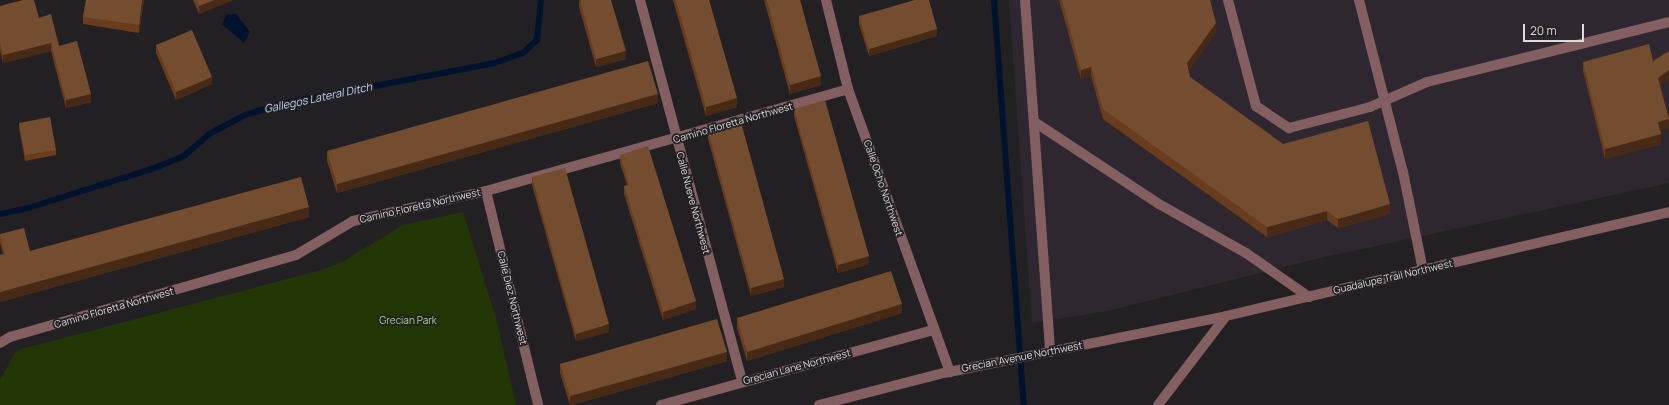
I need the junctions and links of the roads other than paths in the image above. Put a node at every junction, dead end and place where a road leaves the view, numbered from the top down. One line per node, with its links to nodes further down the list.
1 (640, 0): 10 (street, Calle Nueve Northwest)
2 (826, 0): 7 (street, Calle Ocho Northwest)
3 (1025, 0): 9 (street)
4 (1228, 0): 8 (street)
5 (1359, 0): 8 (street)
6 (1669, 22): 8 (street)
7 (848, 89): 10 (street, Camino Floretta Northwest); 16 (street, Calle Ocho Northwest)
8 (1385, 100): 13 (street)
9 (1036, 123): 14 (street); 18 (street)
10 (676, 140): 11 (street, Camino Floretta Northwest); 20 (street, Calle Nueve Northwest)
11 (486, 191): 17 (street, Camino Floretta Northwest); 21 (street, Calle Diez Northwest)
12 (1669, 212): 13 (street, Guadalupe Trail Northwest)
13 (1423, 270): 14 (street, Guadalupe Trail Northwest)
14 (1309, 297): 15 (street, Guadalupe Trail Northwest)
15 (1226, 316): 18 (street, Grecian Avenue Northwest); 24 (street)
16 (933, 330): 19 (street, Calle Ocho Northwest); 20 (street, Grecian Lane Northwest)
17 (0, 343)
18 (1050, 352): 19 (street, Grecian Avenue Northwest)
19 (950, 372): 23 (street, Grecian Avenue Northwest)
20 (742, 382): 22 (street, Grecian Lane Northwest)
21 (538, 405)
22 (661, 405)
23 (818, 405)
24 (1158, 405)

